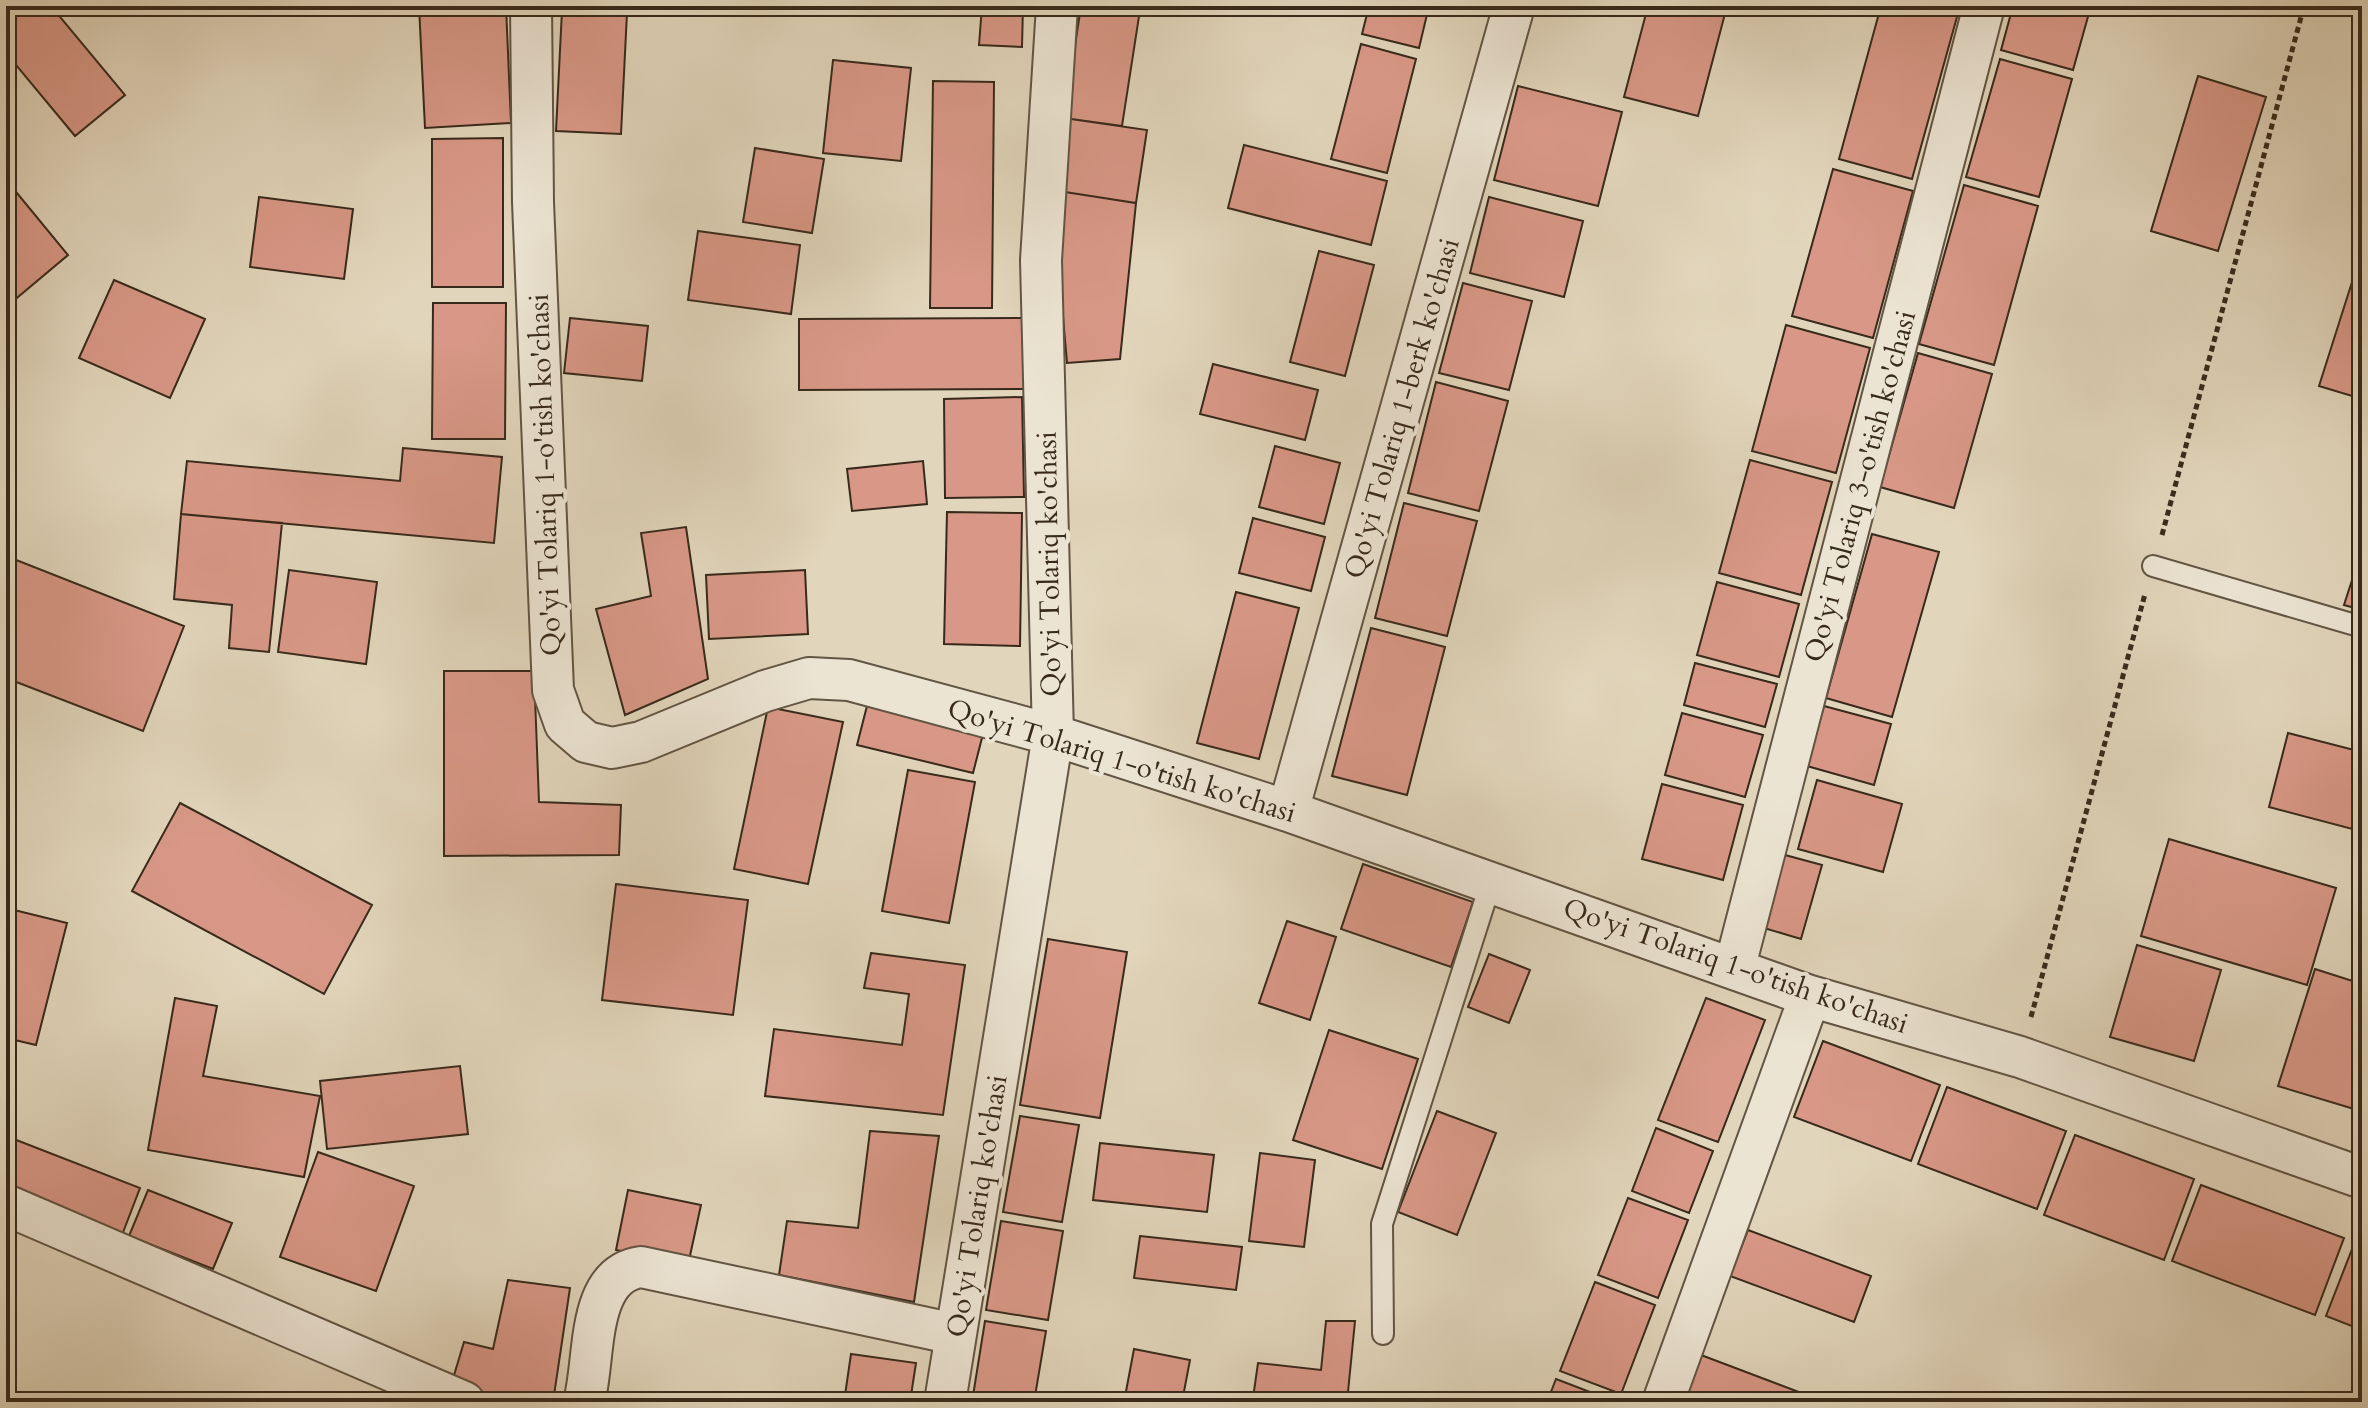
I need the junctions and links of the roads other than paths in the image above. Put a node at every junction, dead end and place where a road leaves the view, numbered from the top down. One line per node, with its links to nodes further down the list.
1 (531, 6): 7 (street, Qo'yi Tolariq 1-o'tish ko'chasi)
2 (1057, 6): 7 (street, Qo'yi Tolariq ko'chasi)
3 (1514, 6): 8 (street, Qo'yi Tolariq 1-berk ko'chasi)
4 (1984, 6): 10 (street, Qo'yi Tolariq 3-o'tish ko'chasi)
5 (2153, 566): 6 (lane)
6 (2362, 627)
7 (1053, 735): 8 (street, Qo'yi Tolariq 1-o'tish ko'chasi); 14 (street, Qo'yi Tolariq ko'chasi)
8 (1288, 811): 9 (street, Qo'yi Tolariq 1-o'tish ko'chasi)
9 (1491, 882): 10 (street, Qo'yi Tolariq 1-o'tish ko'chasi); 15 (lane)
10 (1735, 966): 11 (street, Qo'yi Tolariq 1-o'tish ko'chasi)
11 (1810, 996): 12 (street, Qo'yi Tolariq 1-o'tish ko'chasi); 20 (street)
12 (2362, 1178)
13 (6, 1205): 16 (street)
14 (955, 1334): 18 (street); 19 (street, Qo'yi Tolariq ko'chasi)
15 (1383, 1334)
16 (423, 1394): 17 (street)
17 (464, 1402)
18 (584, 1402)
19 (945, 1402)
20 (1663, 1402)

